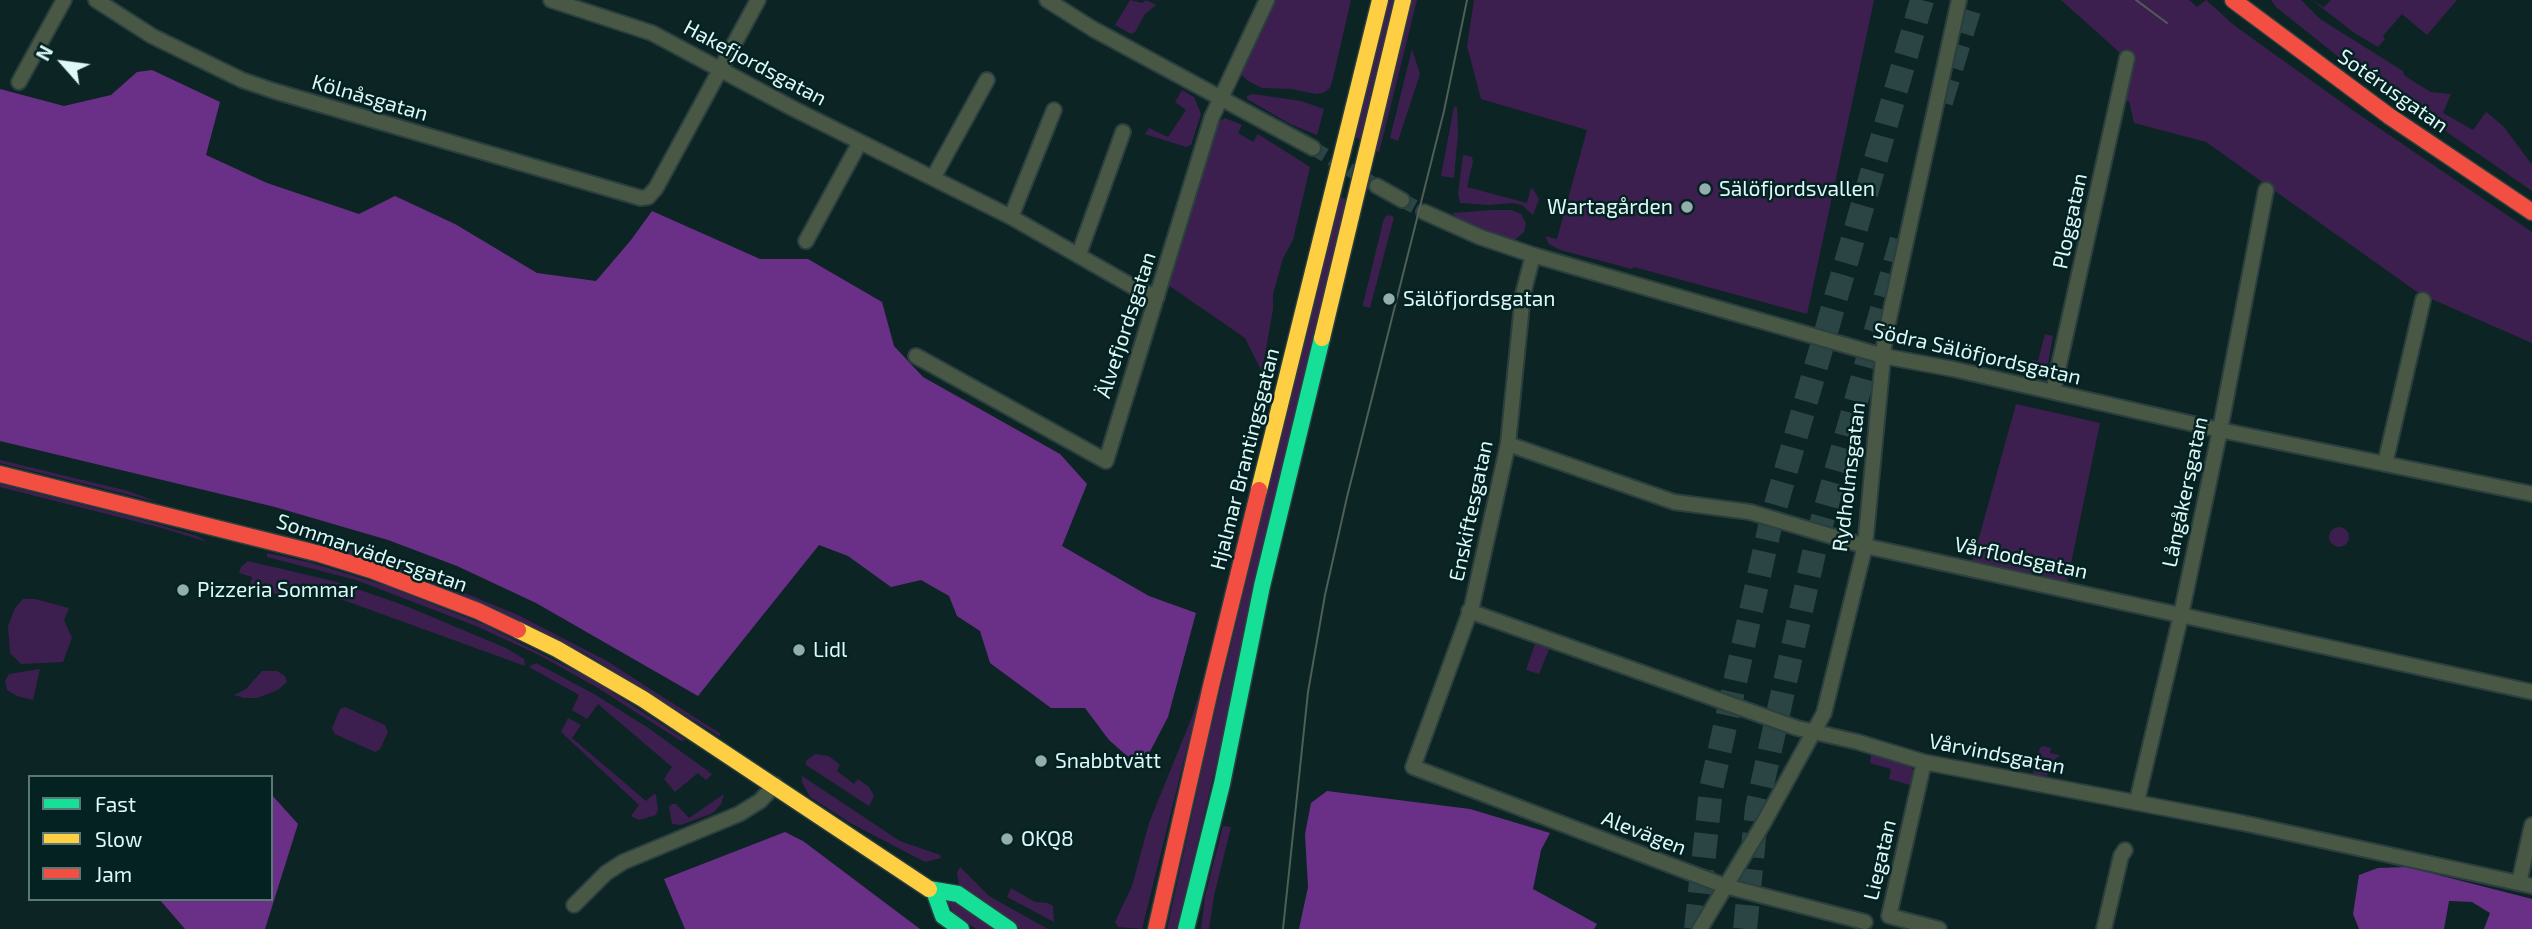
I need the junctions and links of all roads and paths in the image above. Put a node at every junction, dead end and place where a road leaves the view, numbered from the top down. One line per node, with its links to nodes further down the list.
1 (64, 0): 14 (street)
2 (96, 0): 12 (street, Kölnåsgatan)
3 (551, 0): 12 (street, Hakefjordsgatan)
4 (758, 0): 12 (street)
5 (1047, 0): 15 (street)
6 (1267, 0): 15 (street, Älvefjordsgatan)
7 (1380, 0): 59 (main road, Hjalmar Brantingsgatan)
8 (1403, 0): 56 (main road)
9 (1959, 0): 33 (street, Rydholmsgatan)
10 (2233, 0): 25 (main road, Sotérusgatan)
11 (2127, 58): 34 (street, Ploggatan)
12 (720, 70): 18 (street, Hakefjordsgatan)
13 (987, 80): 20 (street)
14 (19, 82)
15 (1221, 97): 19 (street); 30 (street, Älvefjordsgatan)
16 (1054, 110): 26 (street)
17 (1123, 132): 28 (street)
18 (860, 142): 20 (street, Hakefjordsgatan); 27 (street)
19 (1313, 148)
20 (933, 178): 26 (street, Hakefjordsgatan)
21 (1377, 186): 23 (street)
22 (2266, 190): 35 (street, Långåkersgatan)
23 (1402, 200)
24 (1424, 212): 29 (street, Södra Sälöfjordsgatan)
25 (2532, 212)
26 (1011, 217): 28 (street, Hakefjordsgatan)
27 (806, 241)
28 (1079, 254): 30 (street, Hakefjordsgatan)
29 (1532, 255): 33 (street, Södra Sälöfjordsgatan); 36 (street, Enskiftesgatan)
30 (1157, 297): 32 (street, Älvefjordsgatan)
31 (2423, 300): 37 (street)
32 (916, 356)
33 (1883, 356): 34 (street, Södra Sälöfjordsgatan); 40 (street, Rydholmsgatan)
34 (2053, 392): 35 (street, Södra Sälöfjordsgatan)
35 (2220, 430): 37 (street, Södra Sälöfjordsgatan); 42 (street, Långåkersgatan)
36 (1508, 443): 40 (street, Vårflodsgatan); 41 (street, Enskiftesgatan)
37 (2385, 464): 39 (street, Södra Sälöfjordsgatan)
38 (0, 474): 47 (main road, Sommarvädersgatan)
39 (2532, 494)
40 (1865, 545): 42 (street, Vårflodsgatan); 44 (street, Rydholmsgatan)
41 (1469, 611): 44 (street, Vårvindsgatan); 46 (street, Enskiftesgatan)
42 (2181, 615): 43 (street, Vårflodsgatan); 48 (street, Långåkersgatan)
43 (2532, 692)
44 (1815, 732): 45 (street, Vårvindsgatan); 52 (street, Rydholmsgatan)
45 (1924, 762): 48 (street, Vårvindsgatan); 61 (street, Liegatan)
46 (1413, 767): 52 (street, Alevägen)
47 (775, 785): 53 (main road, Sommarvädersgatan); 54 (street)
48 (2137, 801): 51 (street, Vårvindsgatan)
49 (2532, 825): 51 (street)
50 (2125, 850): 62 (street)
51 (2526, 885)
52 (1725, 886): 55 (street, Alevägen); 60 (street, Rydholmsgatan)
53 (934, 891): 57 (main road, Sommarvädersgatan); 58 (main road, Sommarvädersgatan)
54 (575, 905)
55 (1866, 922)
56 (1190, 924)
57 (961, 929)
58 (1009, 929)
59 (1156, 929)
60 (1699, 929)
61 (1939, 929)
62 (2104, 929)

